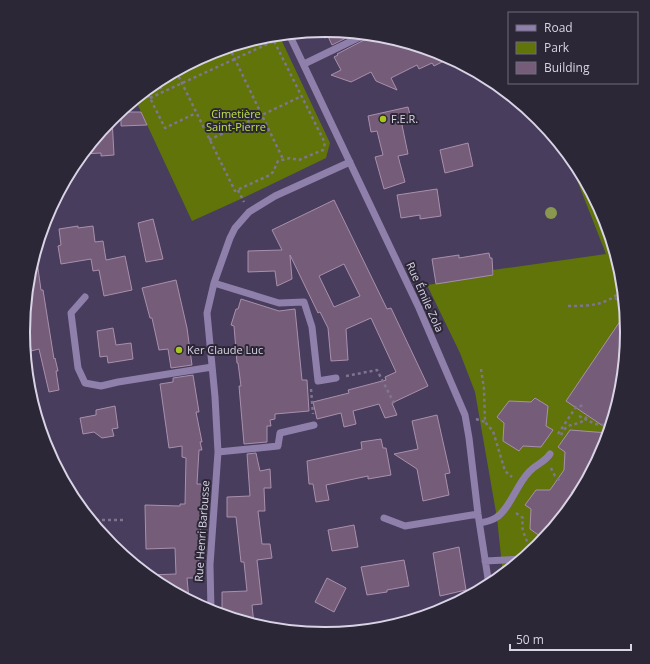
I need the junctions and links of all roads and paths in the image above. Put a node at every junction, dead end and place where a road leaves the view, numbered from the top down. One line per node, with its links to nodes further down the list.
1 (292, 39): 7 (street, Rue Émile Zola)
2 (355, 39): 7 (street)
3 (274, 41): 12 (path)
4 (271, 42): 6 (path)
5 (232, 52): 6 (path)
6 (236, 59): 9 (path); 15 (path)
7 (304, 64): 18 (street, Rue Émile Zola)
8 (179, 77): 9 (path)
9 (182, 84): 11 (path); 14 (path)
10 (160, 87): 11 (path)
11 (163, 92): 13 (path)
12 (302, 96): 15 (path); 17 (path)
13 (150, 98): 14 (path)
14 (196, 113): 16 (path)
15 (262, 115): 16 (path); 17 (path)
16 (209, 140): 17 (path)
17 (283, 159)
18 (350, 162): 19 (street, Rue Henri Barbusse); 42 (street, Rue Émile Zola)
19 (214, 283): 25 (street, Rue Henri Barbusse); 28 (street)
20 (617, 295): 22 (path)
21 (85, 297): 25 (street)
22 (615, 298): 23 (path); 24 (path)
23 (618, 300)
24 (568, 306)
25 (212, 367): 36 (street, Rue Henri Barbusse)
26 (481, 369): 40 (path)
27 (336, 378): 28 (street); 29 (path)
28 (318, 381): 34 (path)
29 (395, 404)
30 (585, 405): 33 (path)
31 (588, 415): 33 (path)
32 (579, 416): 33 (path)
33 (585, 419): 35 (path)
34 (314, 425): 36 (street)
35 (605, 425)
36 (218, 452): 51 (street, Rue Henri Barbusse)
37 (550, 454): 38 (street)
38 (545, 461): 39 (path); 40 (street)
39 (561, 482)
40 (519, 485): 41 (street)
41 (507, 505): 46 (street); 47 (path)
42 (478, 514): 43 (street); 46 (street, Rue Émile Zola)
43 (384, 518)
44 (97, 520): 45 (path)
45 (123, 520)
46 (480, 523): 49 (street, Rue Émile Zola)
47 (529, 545)
48 (513, 559): 49 (street)
49 (485, 561): 50 (street, Rue Émile Zola)
50 (488, 578)
51 (211, 604)

